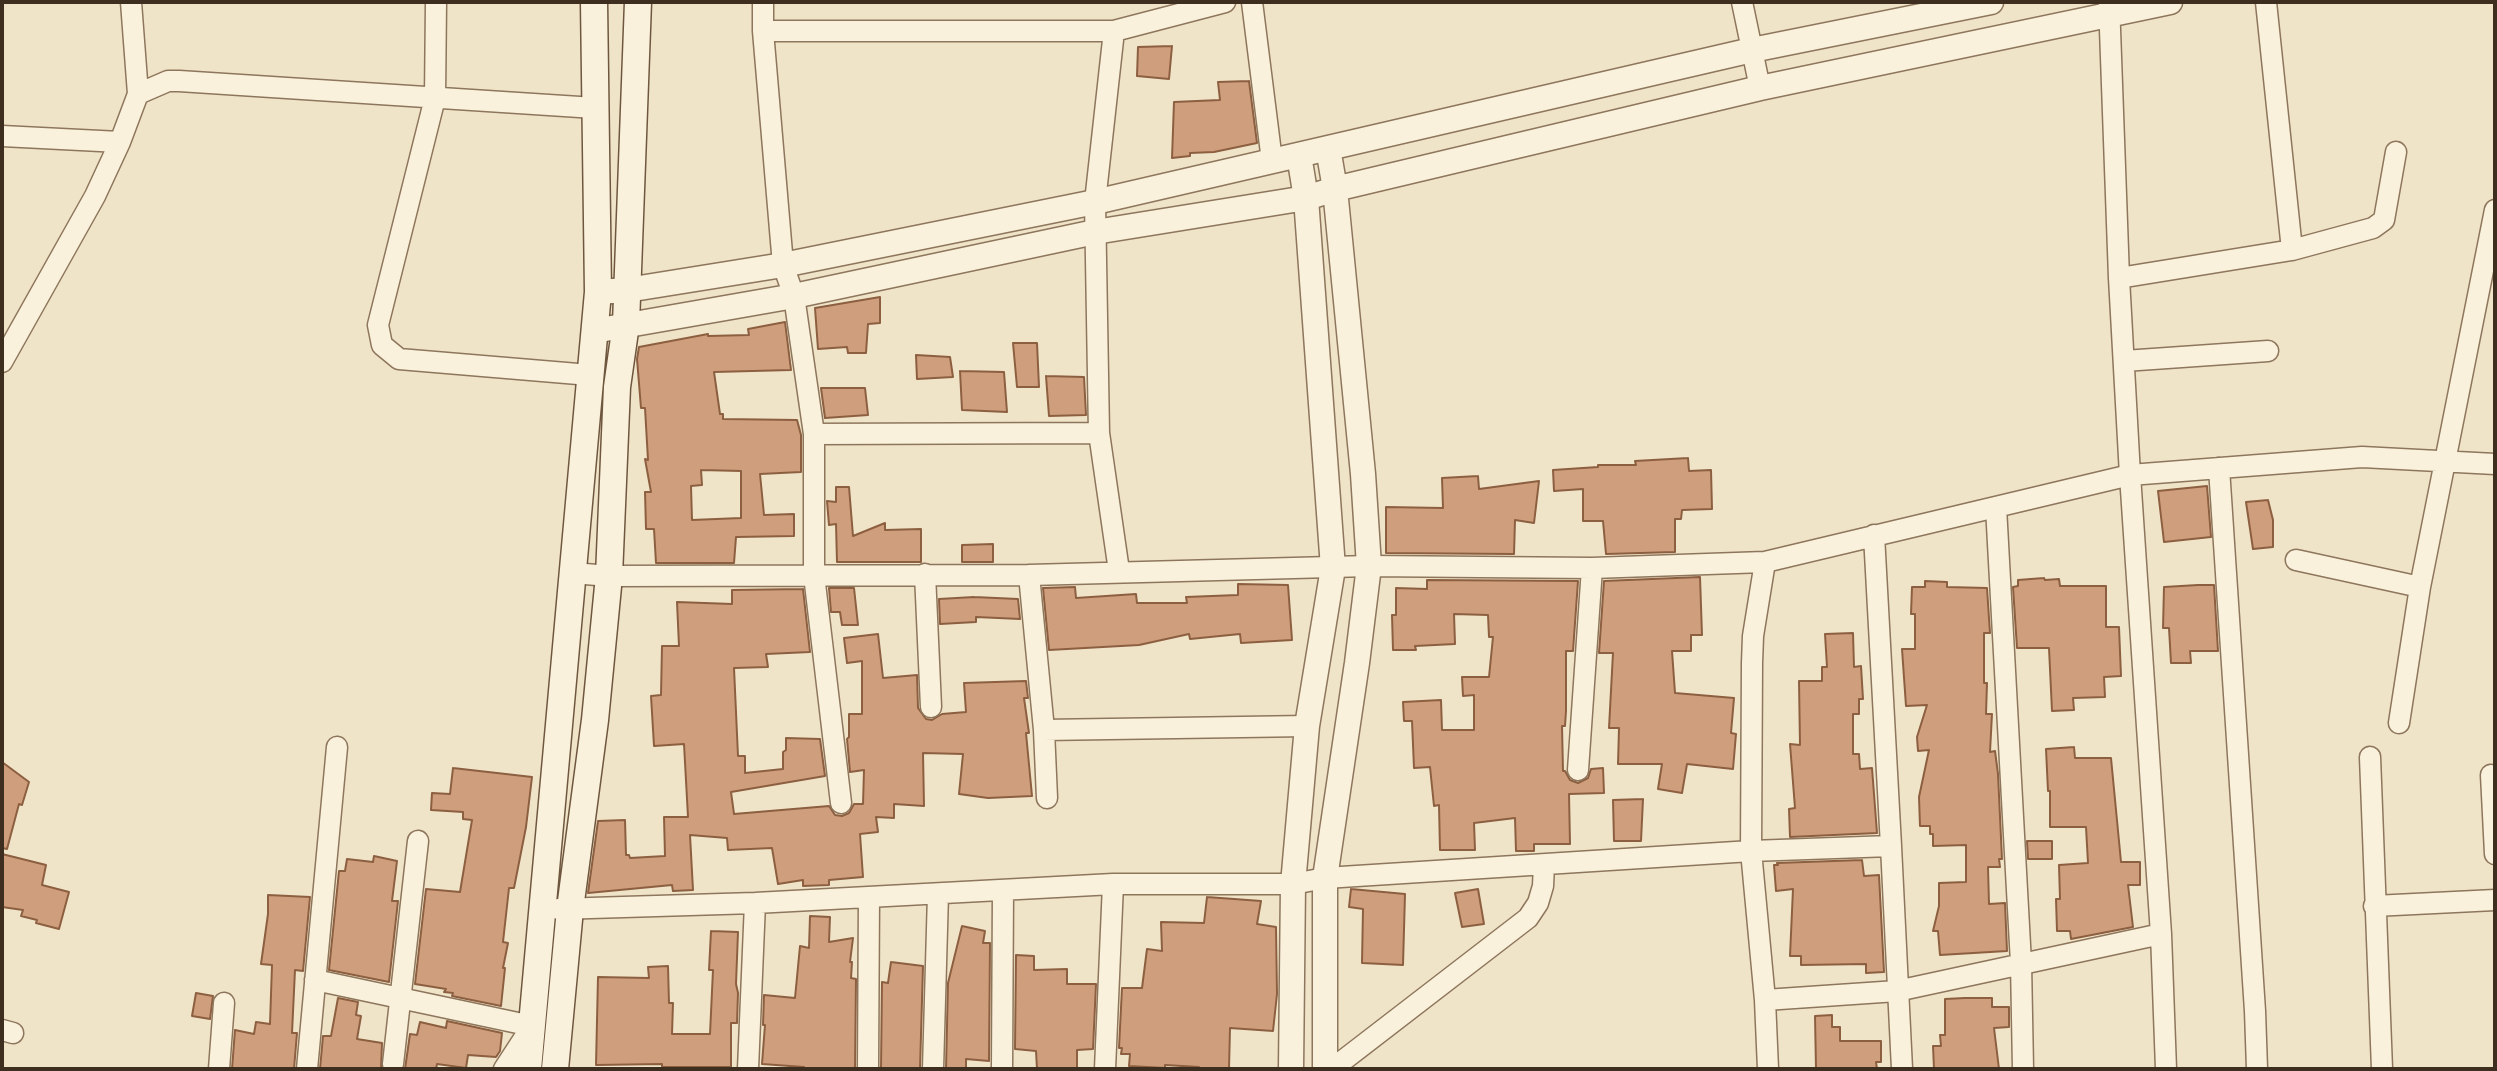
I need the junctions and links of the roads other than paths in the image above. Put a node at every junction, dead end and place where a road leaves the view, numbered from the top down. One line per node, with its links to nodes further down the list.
1 (131, 2): 17 (street)
2 (436, 2): 18 (street)
3 (594, 2): 19 (main road)
4 (638, 2): 34 (main road)
5 (763, 2): 13 (street)
6 (1225, 2): 14 (street)
7 (1252, 2): 25 (street)
8 (1742, 2): 15 (street)
9 (1991, 2): 15 (street)
10 (2170, 2): 12 (street)
11 (2266, 2): 31 (street)
12 (2109, 8): 16 (street); 33 (street)
13 (763, 31): 14 (street); 32 (street)
14 (1114, 31): 28 (street)
15 (1752, 50): 16 (street); 22 (street)
16 (1760, 88): 26 (street)
17 (138, 94): 18 (street); 21 (street)
18 (435, 98): 19 (street); 42 (street)
19 (595, 108): 35 (main road)
20 (2, 136): 21 (street)
21 (120, 142): 41 (street)
22 (1328, 148): 24 (street); 26 (street)
23 (2396, 152): 31 (street)
24 (1299, 155): 25 (street); 27 (street)
25 (1272, 161): 28 (street)
26 (1335, 189): 27 (street); 53 (street)
27 (1306, 198): 30 (street); 54 (street)
28 (1095, 202): 30 (street); 32 (street)
29 (2495, 210): 45 (street)
30 (1095, 232): 36 (street); 43 (street)
31 (2292, 250): 33 (street)
32 (783, 265): 34 (street); 36 (street)
33 (2119, 278): 40 (street)
34 (627, 290): 35 (street); 37 (main road)
35 (598, 292): 38 (main road)
36 (794, 296): 37 (street); 44 (street)
37 (626, 324): 38 (street); 61 (main road)
38 (594, 331): 42 (main road)
39 (2268, 351): 40 (street)
40 (2124, 361): 48 (street)
41 (2, 362)
42 (590, 375): 57 (main road)
43 (1099, 433): 44 (street); 56 (street)
44 (814, 434): 59 (street)
45 (2446, 460): 46 (street); 47 (street); 62 (street)
46 (2495, 464)
47 (2219, 468): 48 (street); 114 (street)
48 (2130, 475): 49 (street); 89 (street)
49 (1996, 507): 50 (street); 90 (street)
50 (1874, 535): 52 (street); 74 (street)
51 (2296, 560): 62 (street)
52 (1765, 562): 55 (street); 75 (street)
53 (1369, 566): 54 (street); 55 (street); 78 (street)
54 (1333, 568): 56 (street); 65 (street)
55 (1592, 568): 69 (street)
56 (1119, 571): 60 (street)
57 (573, 573): 61 (street); 87 (main road)
58 (925, 574): 59 (street); 60 (street); 63 (street)
59 (814, 575): 61 (street); 72 (street)
60 (1029, 575): 66 (street)
61 (609, 576): 88 (main road)
62 (2420, 587): 64 (street)
63 (931, 707)
64 (2399, 723)
65 (1307, 726): 66 (street); 80 (street)
66 (1044, 730): 71 (street)
67 (337, 747): 91 (street)
68 (2370, 757): 86 (street)
69 (1578, 770)
70 (2491, 775): 76 (street)
71 (1047, 798)
72 (841, 803)
73 (418, 841): 93 (street)
74 (1891, 846): 75 (street); 92 (street)
75 (1751, 851): 77 (street); 94 (street)
76 (2495, 854)
77 (1544, 865): 78 (street); 109 (street)
78 (1325, 878): 80 (street); 108 (street)
79 (1113, 884): 80 (street); 81 (street); 106 (street)
80 (1293, 884): 107 (street)
81 (1003, 890): 82 (street); 105 (street)
82 (938, 894): 83 (street); 104 (street)
83 (869, 897): 85 (street); 103 (street)
84 (2495, 900): 86 (street)
85 (755, 903): 88 (street); 102 (street)
86 (2374, 906): 115 (street)
87 (542, 908): 88 (street); 96 (main road)
88 (570, 909): 101 (main road)
89 (2161, 934): 90 (street); 113 (street)
90 (2021, 963): 92 (street); 112 (street)
91 (315, 980): 93 (street); 100 (street)
92 (1897, 991): 94 (street); 111 (street)
93 (399, 999): 96 (street); 97 (street)
94 (1765, 1000): 110 (street)
95 (224, 1003): 99 (street)
96 (532, 1026): 98 (main road)
97 (393, 1064)
98 (512, 1068)
99 (219, 1069)
100 (307, 1069)
101 (555, 1069)
102 (748, 1069)
103 (868, 1069)
104 (933, 1069)
105 (1002, 1069)
106 (1105, 1069)
107 (1291, 1069)
108 (1325, 1069)
109 (1332, 1069)
110 (1768, 1069)
111 (1902, 1069)
112 (2023, 1069)
113 (2166, 1069)
114 (2257, 1069)
115 (2382, 1069)

